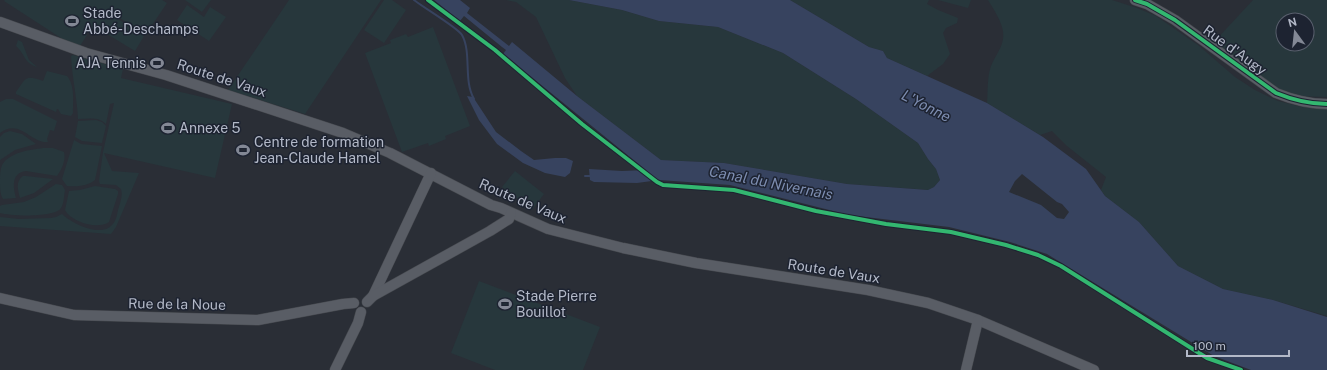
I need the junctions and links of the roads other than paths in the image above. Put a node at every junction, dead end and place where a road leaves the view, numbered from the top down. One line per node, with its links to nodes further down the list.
1 (1135, 0): 3 (street, Rue d'Augy)
2 (0, 22): 4 (street, Route de Vaux)
3 (1327, 104)
4 (431, 173): 5 (street, Route de Vaux); 7 (street)
5 (511, 213): 7 (street); 10 (street, Route de Vaux)
6 (0, 298): 8 (street, Rue de la Noue)
7 (370, 299): 8 (street, Rue de la Noue); 9 (street)
8 (354, 303): 9 (street)
9 (361, 312): 11 (street)
10 (978, 320): 12 (street); 13 (street, Route de Vaux)
11 (335, 370)
12 (966, 370)
13 (1094, 370)

